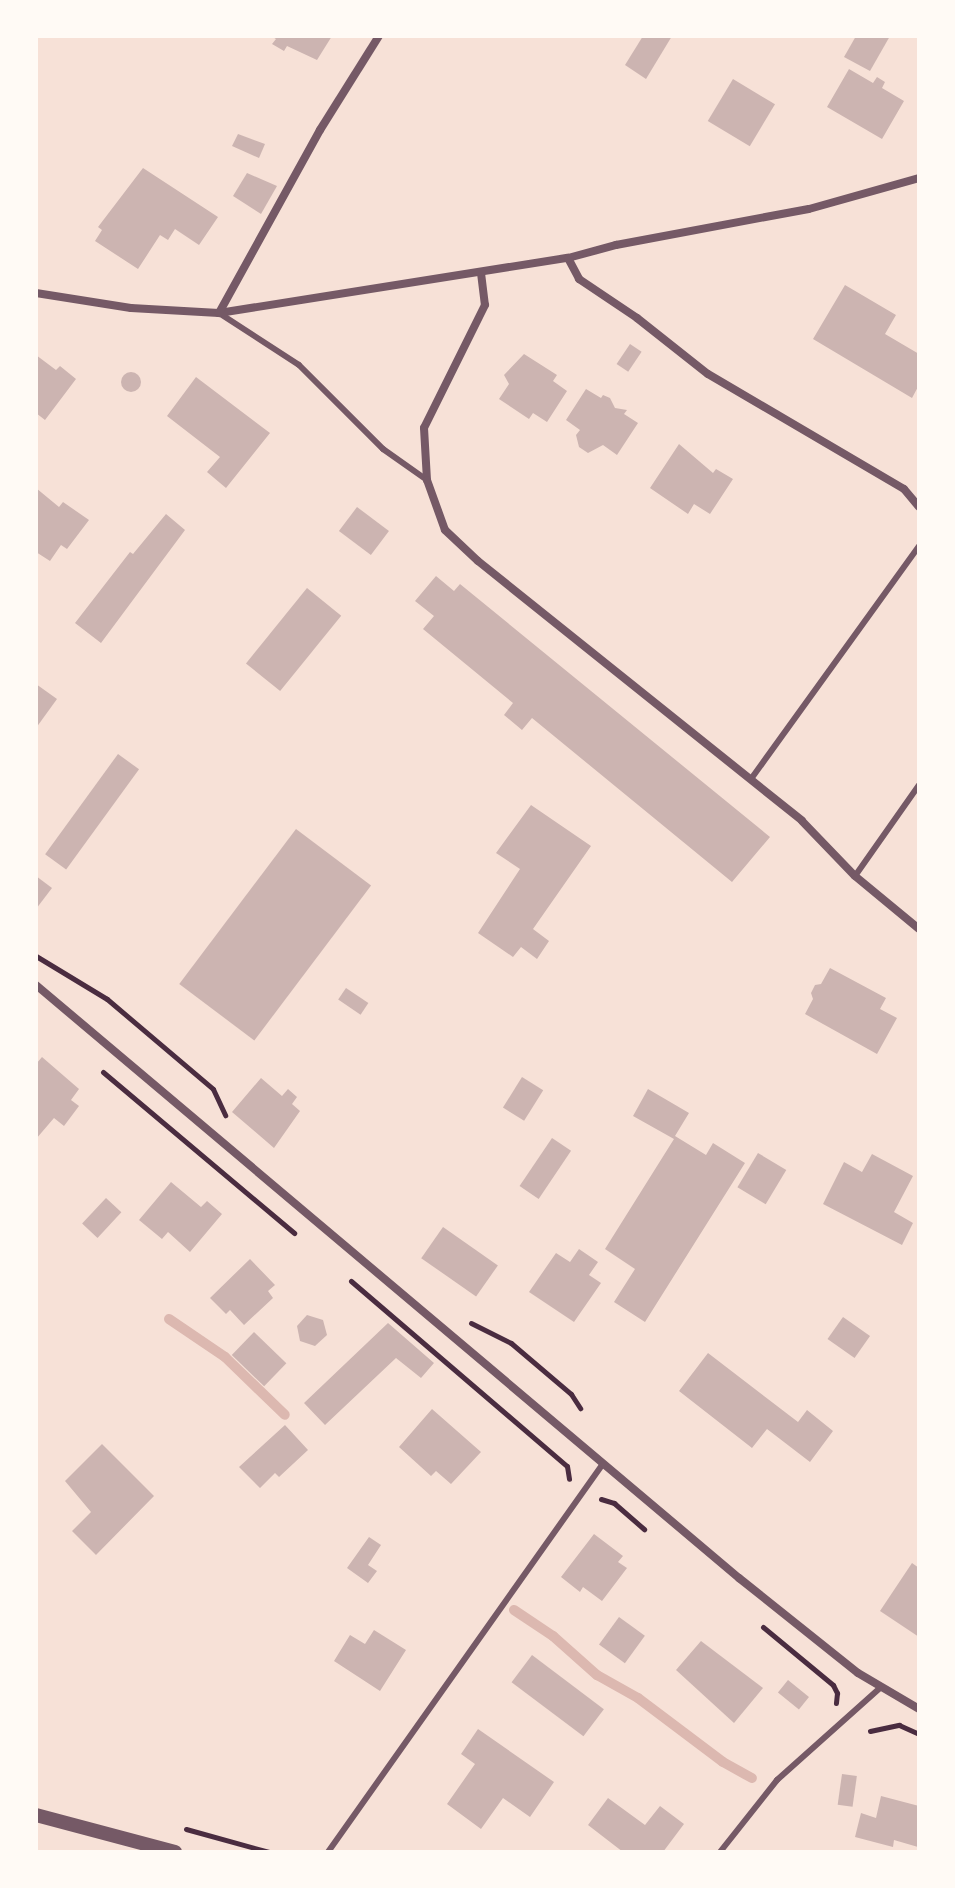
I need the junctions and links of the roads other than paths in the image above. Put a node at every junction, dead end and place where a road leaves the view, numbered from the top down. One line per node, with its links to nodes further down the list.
1 (379, 36): 6 (street)
2 (919, 178): 3 (street)
3 (568, 258): 4 (street); 8 (street)
4 (481, 273): 6 (street); 7 (street)
5 (36, 293): 6 (street)
6 (219, 313): 7 (lane)
7 (427, 480): 10 (street)
8 (919, 507)
9 (919, 546): 10 (lane)
10 (751, 779): 12 (street)
11 (919, 785): 12 (lane)
12 (855, 876): 13 (street)
13 (919, 929)
14 (36, 985): 15 (street)
15 (602, 1465): 16 (street); 20 (lane)
16 (881, 1687): 17 (street); 21 (lane)
17 (919, 1709)
18 (36, 1815): 19 (street)
19 (175, 1852)
20 (328, 1852)
21 (720, 1852)

